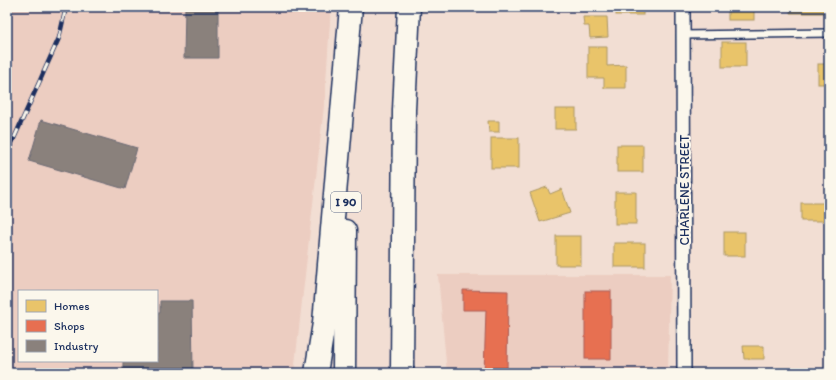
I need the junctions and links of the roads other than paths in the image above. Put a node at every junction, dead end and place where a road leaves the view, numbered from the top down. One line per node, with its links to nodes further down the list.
1 (351, 7): 4 (highway, I 90)
2 (409, 7): 7 (highway)
3 (683, 7): 6 (street, CHARLENE STREET)
4 (349, 32): 8 (highway); 9 (highway, I 90)
5 (829, 33): 6 (lane)
6 (683, 34): 12 (street, CHARLENE STREET)
7 (404, 110): 10 (highway); 11 (highway)
8 (316, 373)
9 (344, 373)
10 (402, 373)
11 (415, 373)
12 (684, 373)

